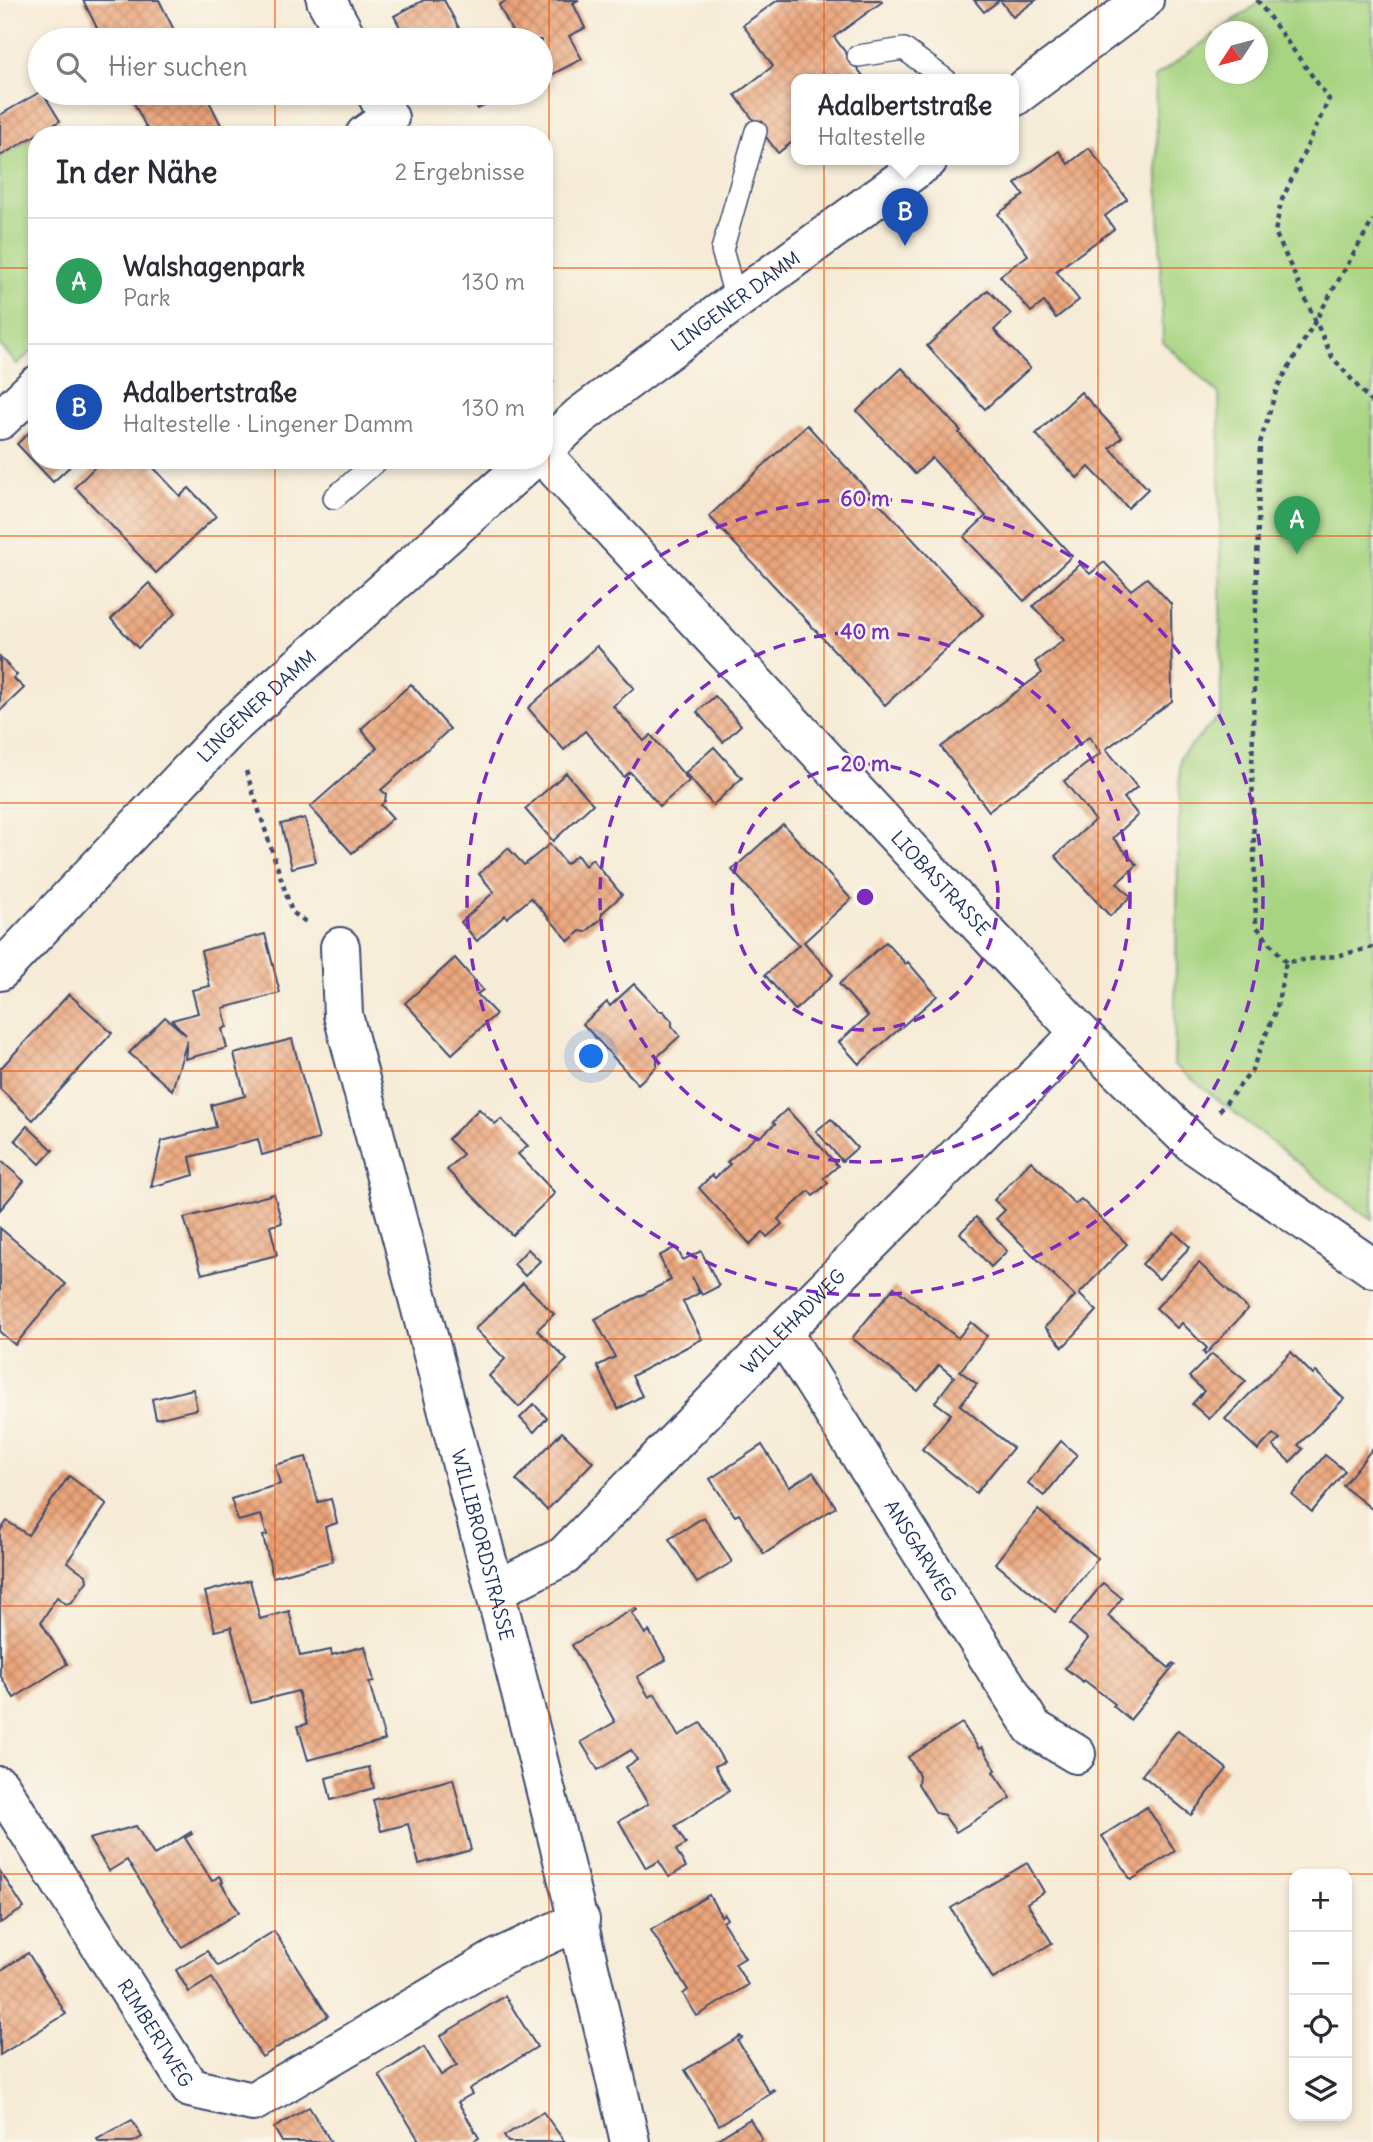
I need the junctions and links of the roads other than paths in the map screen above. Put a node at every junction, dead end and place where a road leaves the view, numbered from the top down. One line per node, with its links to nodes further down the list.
1 (326, 0): 3 (street)
2 (1144, 0): 6 (street)
3 (341, 28)
4 (858, 56): 5 (lane)
5 (938, 74)
6 (1019, 93)
7 (756, 131): 9 (lane)
8 (921, 165): 9 (street, LINGENER DAMM)
9 (736, 300): 12 (street, LINGENER DAMM)
10 (28, 393): 11 (street)
11 (0, 420)
12 (553, 441)
13 (553, 466): 19 (street, LIOBASTRASSE)
14 (368, 469): 16 (lane)
15 (521, 469): 18 (street, LINGENER DAMM)
16 (334, 498)
17 (340, 947): 22 (street, WILLIBRORDSTRASSE)
18 (0, 971)
19 (1080, 1033): 20 (street, LIOBASTRASSE); 21 (street, WILLEHADWEG)
20 (1373, 1268)
21 (782, 1332): 22 (street, WILLEHADWEG); 23 (street, ANSGARWEG)
22 (496, 1590): 25 (street, WILLIBRORDSTRASSE)
23 (1076, 1754)
24 (0, 1786): 25 (street, RIMBERTWEG)
25 (580, 1920): 26 (street, WILLIBRORDSTRASSE)
26 (630, 2142)

